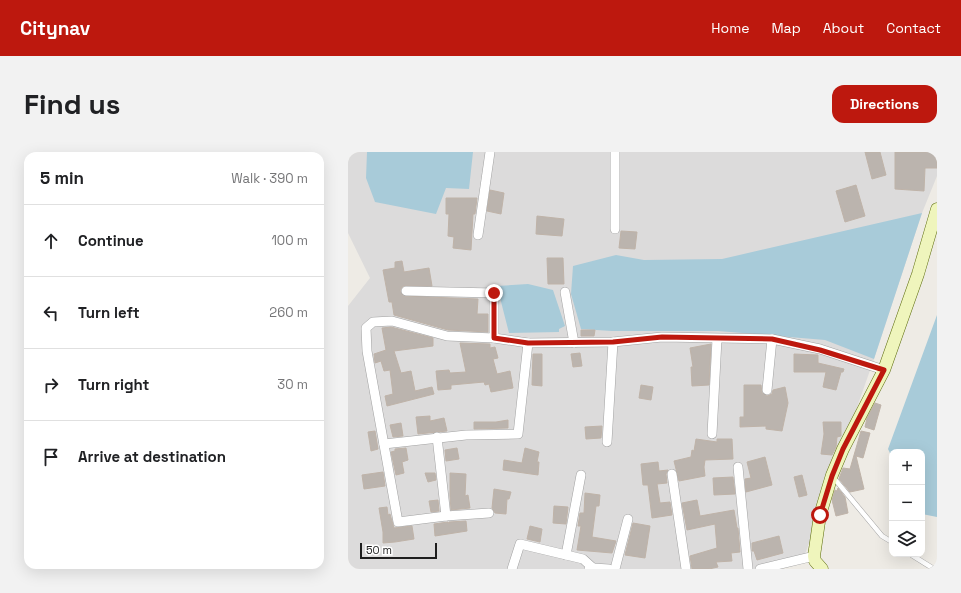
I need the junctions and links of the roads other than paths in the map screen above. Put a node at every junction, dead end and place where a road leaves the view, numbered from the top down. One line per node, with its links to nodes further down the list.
1 (490, 152): 5 (street)
2 (615, 152): 4 (street)
3 (937, 209): 14 (street)
4 (615, 228)
5 (478, 235)
6 (406, 291): 8 (street)
7 (565, 292): 13 (street)
8 (494, 338): 12 (street); 19 (street)
9 (717, 338): 10 (street); 11 (street); 16 (street)
10 (772, 339): 14 (street); 15 (street)
11 (613, 342): 13 (street); 18 (street)
12 (528, 343): 13 (street); 17 (street)
13 (574, 343)
14 (884, 370): 23 (street)
15 (767, 390)
16 (712, 434)
17 (437, 437): 19 (street); 25 (street)
18 (607, 442)
19 (384, 444): 25 (street)
20 (738, 466): 36 (street)
21 (672, 474): 35 (street)
22 (581, 475): 28 (street)
23 (832, 476): 27 (lane); 29 (street)
24 (489, 513): 25 (street)
25 (446, 516)
26 (628, 519): 34 (street)
27 (889, 540)
28 (566, 555): 31 (street); 32 (street)
29 (814, 556): 37 (street); 38 (street)
30 (915, 557): 39 (lane)
31 (591, 568): 33 (street)
32 (512, 569)
33 (609, 569)
34 (615, 569)
35 (686, 569)
36 (748, 569)
37 (760, 569)
38 (822, 569)
39 (934, 569)

